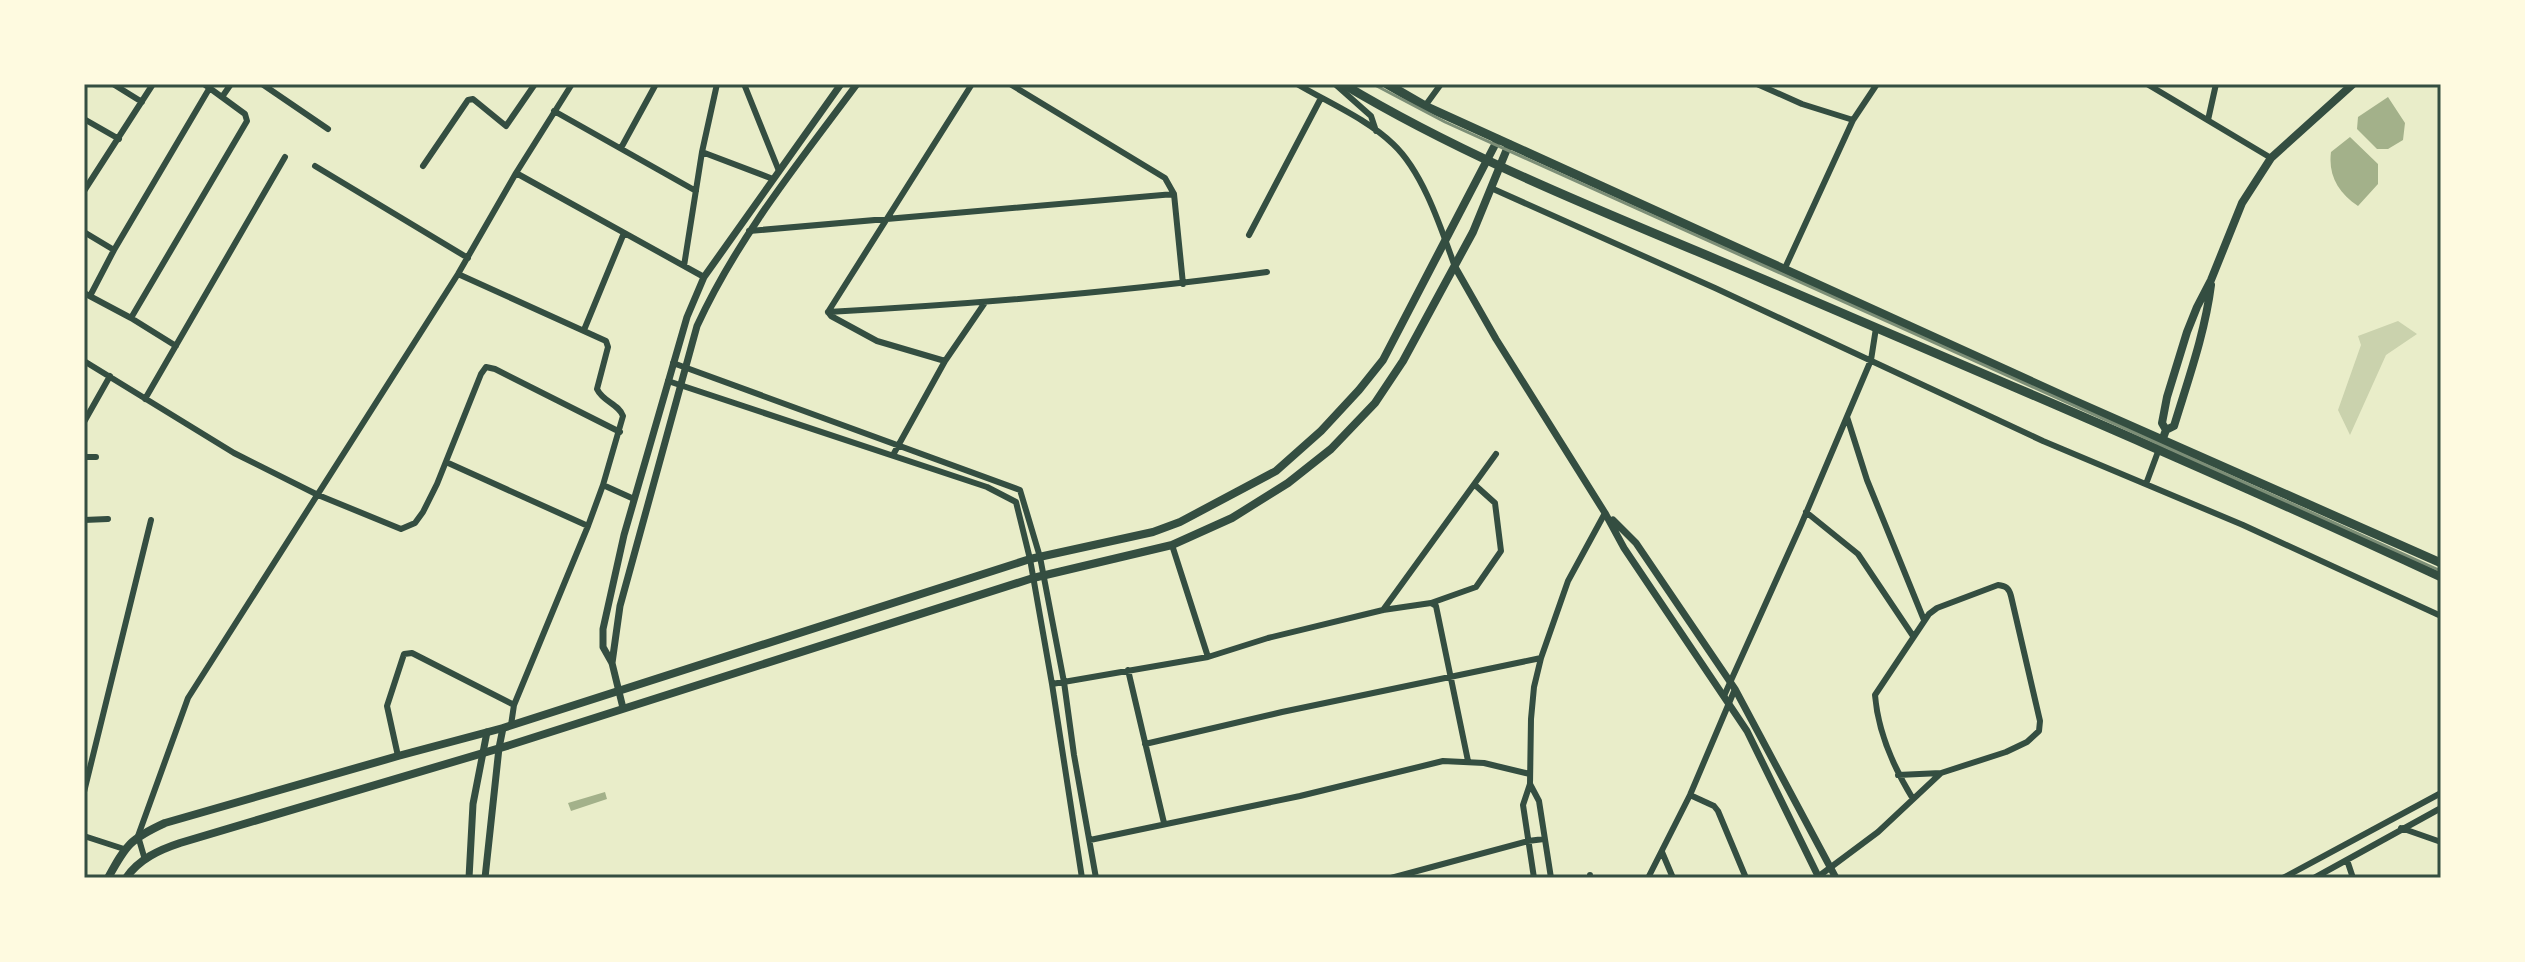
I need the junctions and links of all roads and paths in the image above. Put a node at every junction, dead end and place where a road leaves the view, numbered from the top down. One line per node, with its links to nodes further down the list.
1 (113, 84): 27 (street)
2 (153, 84): 27 (street)
3 (231, 84): 25 (street)
4 (262, 84): 33 (street)
5 (535, 84): 44 (street)
6 (572, 84): 29 (street)
7 (656, 84): 38 (street)
8 (744, 84): 46 (street)
9 (841, 84): 46 (street)
10 (857, 84): 55 (street)
11 (972, 84): 54 (street)
12 (1010, 84): 53 (street)
13 (1297, 84): 26 (street)
14 (1335, 84): 34 (street)
15 (1343, 84): 42 (main road)
16 (1387, 84): 28 (main road)
17 (1757, 84): 31 (street)
18 (1877, 84): 31 (street)
19 (2147, 84): 32 (street)
20 (2216, 84): 32 (street)
21 (2353, 84): 41 (main road)
22 (715, 85): 39 (street)
23 (1440, 85): 28 (street)
24 (206, 86): 25 (street); 60 (street)
25 (222, 97): 73 (street)
26 (1321, 98): 34 (street); 58 (street)
27 (142, 102): 35 (street)
28 (1425, 106): 36 (main road)
29 (554, 111): 38 (street); 47 (street)
30 (84, 119): 35 (street)
31 (1853, 120): 64 (street)
32 (2208, 120): 41 (street)
33 (328, 129)
34 (1376, 131): 59 (street)
35 (119, 139): 49 (street)
36 (1498, 139): 37 (main road); 42 (main road)
37 (1509, 144): 45 (main road); 64 (main road)
38 (621, 148): 52 (street)
39 (702, 152): 48 (street); 52 (street)
40 (285, 157): 76 (street)
41 (2271, 158): 68 (main road)
42 (1486, 160): 45 (main road); 59 (main road)
43 (315, 166): 61 (street)
44 (423, 166)
45 (1500, 167): 50 (main road); 74 (main road)
46 (779, 171): 48 (street)
47 (516, 173): 57 (street); 61 (street)
48 (773, 179): 67 (street)
49 (87, 180): 51 (street)
50 (1491, 188): 63 (main road); 77 (street)
51 (84, 191)
52 (696, 191): 62 (street)
53 (1174, 194): 54 (street); 69 (street)
54 (884, 220): 55 (street); 72 (street)
55 (749, 231): 81 (street)
56 (84, 232): 60 (street)
57 (624, 233): 62 (street); 75 (street)
58 (1249, 235)
59 (1445, 238): 63 (street); 108 (main road)
60 (114, 250): 70 (street)
61 (468, 258): 66 (street)
62 (684, 266): 67 (street)
63 (1455, 267): 102 (street); 107 (main road)
64 (1785, 268): 89 (main road)
65 (1267, 272): 69 (street)
66 (458, 274): 75 (street); 99 (street)
67 (704, 277): 80 (street)
68 (2211, 280): 89 (main road); 89 (main road)
69 (1183, 284): 71 (street)
70 (87, 295): 73 (street)
71 (984, 304): 72 (street); 79 (street)
72 (828, 312): 79 (street)
73 (131, 318): 76 (street)
74 (1876, 328): 77 (street); 89 (main road)
75 (584, 330): 88 (street)
76 (176, 346): 85 (street)
77 (1871, 360): 86 (street); 96 (street)
78 (84, 361): 82 (street)
79 (945, 361): 90 (street)
80 (673, 363): 81 (street); 83 (street)
81 (685, 368): 84 (street); 90 (street)
82 (110, 376): 85 (street); 87 (street)
83 (668, 381): 84 (street); 100 (street)
84 (681, 385): 92 (street); 119 (street)
85 (145, 399): 99 (street)
86 (1847, 417): 101 (street); 115 (street)
87 (84, 422)
88 (620, 432): 95 (street); 97 (street)
89 (2162, 440): 96 (street); 109 (main road); 111 (main road)
90 (899, 444): 92 (street); 108 (street)
91 (1496, 454): 98 (street)
92 (893, 455): 108 (street)
93 (84, 457): 94 (street)
94 (96, 457)
95 (446, 462): 99 (street); 106 (street)
96 (2146, 484): 114 (street)
97 (603, 485): 100 (street); 106 (street)
98 (1475, 485): 112 (street); 113 (street)
99 (318, 495): 148 (street)
100 (634, 499): 119 (street)
101 (1806, 512): 116 (street); 124 (street)
102 (1605, 513): 118 (street); 124 (street); 126 (street)
103 (108, 519): 104 (street)
104 (84, 520)
105 (151, 520): 140 (street)
106 (588, 526): 127 (street)
107 (1172, 545): 110 (main road); 117 (street)
108 (1035, 558): 110 (street); 125 (main road)
109 (2441, 563)
110 (1038, 577): 122 (street); 123 (street); 128 (main road)
111 (2441, 577)
112 (1431, 603): 113 (street); 121 (street)
113 (1383, 610): 117 (street)
114 (2441, 616)
115 (1924, 620): 116 (street); 136 (street)
116 (1913, 636): 138 (street)
117 (1208, 657): 120 (street)
118 (1541, 658): 121 (street); 137 (street)
119 (612, 663): 125 (street)
120 (1128, 670): 122 (street); 131 (street)
121 (1452, 678): 131 (street); 135 (street)
122 (1064, 682): 123 (street); 150 (street)
123 (1052, 684): 165 (street)
124 (1733, 686): 126 (street); 157 (street)
125 (617, 691): 128 (street); 129 (main road)
126 (1727, 700): 142 (street); 158 (street)
127 (514, 705): 129 (street); 134 (street)
128 (623, 708): 132 (main road)
129 (507, 726): 130 (main road); 132 (street)
130 (487, 732): 133 (street); 134 (main road)
131 (1145, 744): 145 (street)
132 (499, 748): 133 (main road); 162 (street)
133 (482, 752): 155 (main road); 161 (street)
134 (398, 756): 148 (main road)
135 (1468, 761): 137 (street); 145 (street)
136 (1941, 773): 138 (street); 143 (street)
137 (1530, 774): 139 (street)
138 (1898, 775): 143 (street)
139 (1530, 784): 149 (street); 151 (street)
140 (84, 792)
141 (2441, 793): 174 (street)
142 (1690, 795): 154 (street); 172 (street)
143 (1913, 799): 157 (street)
144 (2441, 808): 146 (street)
145 (1164, 823): 150 (street)
146 (2401, 828): 152 (street); 156 (street)
147 (84, 836): 153 (street)
148 (138, 836): 153 (main road); 155 (street)
149 (1544, 839): 151 (street); 169 (street)
150 (1090, 840): 166 (street)
151 (1528, 841): 167 (street); 168 (street)
152 (2441, 842)
153 (124, 849): 159 (main road)
154 (1662, 852): 170 (street); 171 (street)
155 (145, 860): 160 (main road)
156 (2347, 860): 175 (street); 176 (street)
157 (1831, 868): 158 (street); 173 (street)
158 (1819, 877)
159 (108, 878)
160 (126, 878)
161 (469, 878)
162 (485, 878)
163 (774, 878): 164 (street)
164 (790, 878)
165 (1082, 878)
166 (1096, 878)
167 (1391, 878)
168 (1534, 878)
169 (1551, 878)
170 (1648, 878)
171 (1673, 878)
172 (1746, 878)
173 (1836, 878)
174 (2283, 878)
175 (2314, 878)
176 (2353, 878)

